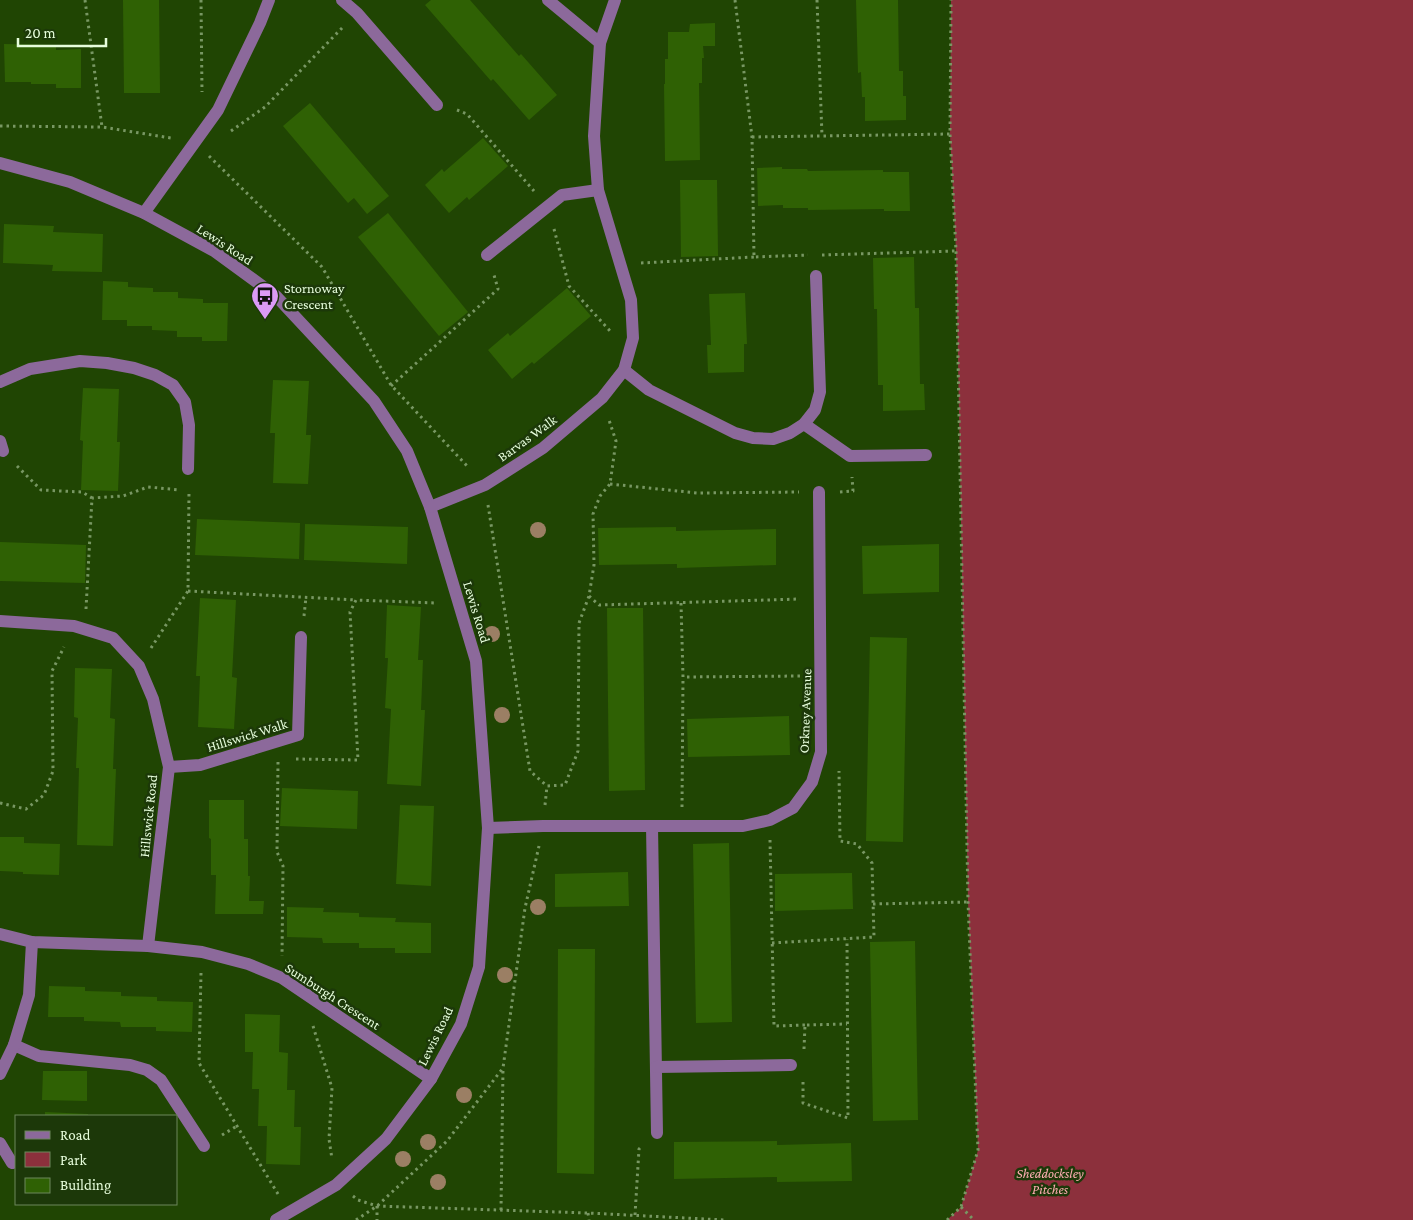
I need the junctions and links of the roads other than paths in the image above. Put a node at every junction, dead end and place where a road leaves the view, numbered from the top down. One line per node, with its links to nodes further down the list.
1 (269, 0): 9 (street)
2 (342, 0): 6 (street)
3 (548, 0): 5 (street)
4 (614, 0): 5 (street, Barvas Walk)
5 (600, 43): 8 (street, Barvas Walk)
6 (437, 105)
7 (0, 163): 9 (street, Lewis Road)
8 (598, 190): 10 (street); 12 (street, Barvas Walk)
9 (144, 213): 18 (street, Lewis Road)
10 (488, 255)
11 (816, 276): 14 (street)
12 (624, 370): 14 (street); 18 (street, Barvas Walk)
13 (0, 382): 16 (street)
14 (804, 424): 15 (street)
15 (926, 455)
16 (188, 469)
17 (819, 492): 22 (street, Orkney Avenue)
18 (430, 507): 23 (street, Lewis Road)
19 (0, 621): 21 (street, Hillswick Road)
20 (301, 637): 21 (street, Hillswick Walk)
21 (169, 767): 26 (street, Hillswick Road)
22 (652, 826): 23 (street, Orkney Avenue); 29 (street)
23 (488, 828): 31 (street, Lewis Road)
24 (0, 934): 25 (street, Sumburgh Crescent)
25 (32, 942): 26 (street, Sumburgh Crescent); 27 (street)
26 (148, 946): 31 (street, Sumburgh Crescent)
27 (14, 1045): 30 (street); 34 (street)
28 (791, 1065): 29 (street)
29 (656, 1067): 32 (street)
30 (0, 1074)
31 (431, 1079): 36 (street, Lewis Road)
32 (657, 1133)
33 (0, 1143): 35 (street)
34 (204, 1146)
35 (12, 1163)
36 (276, 1220)

